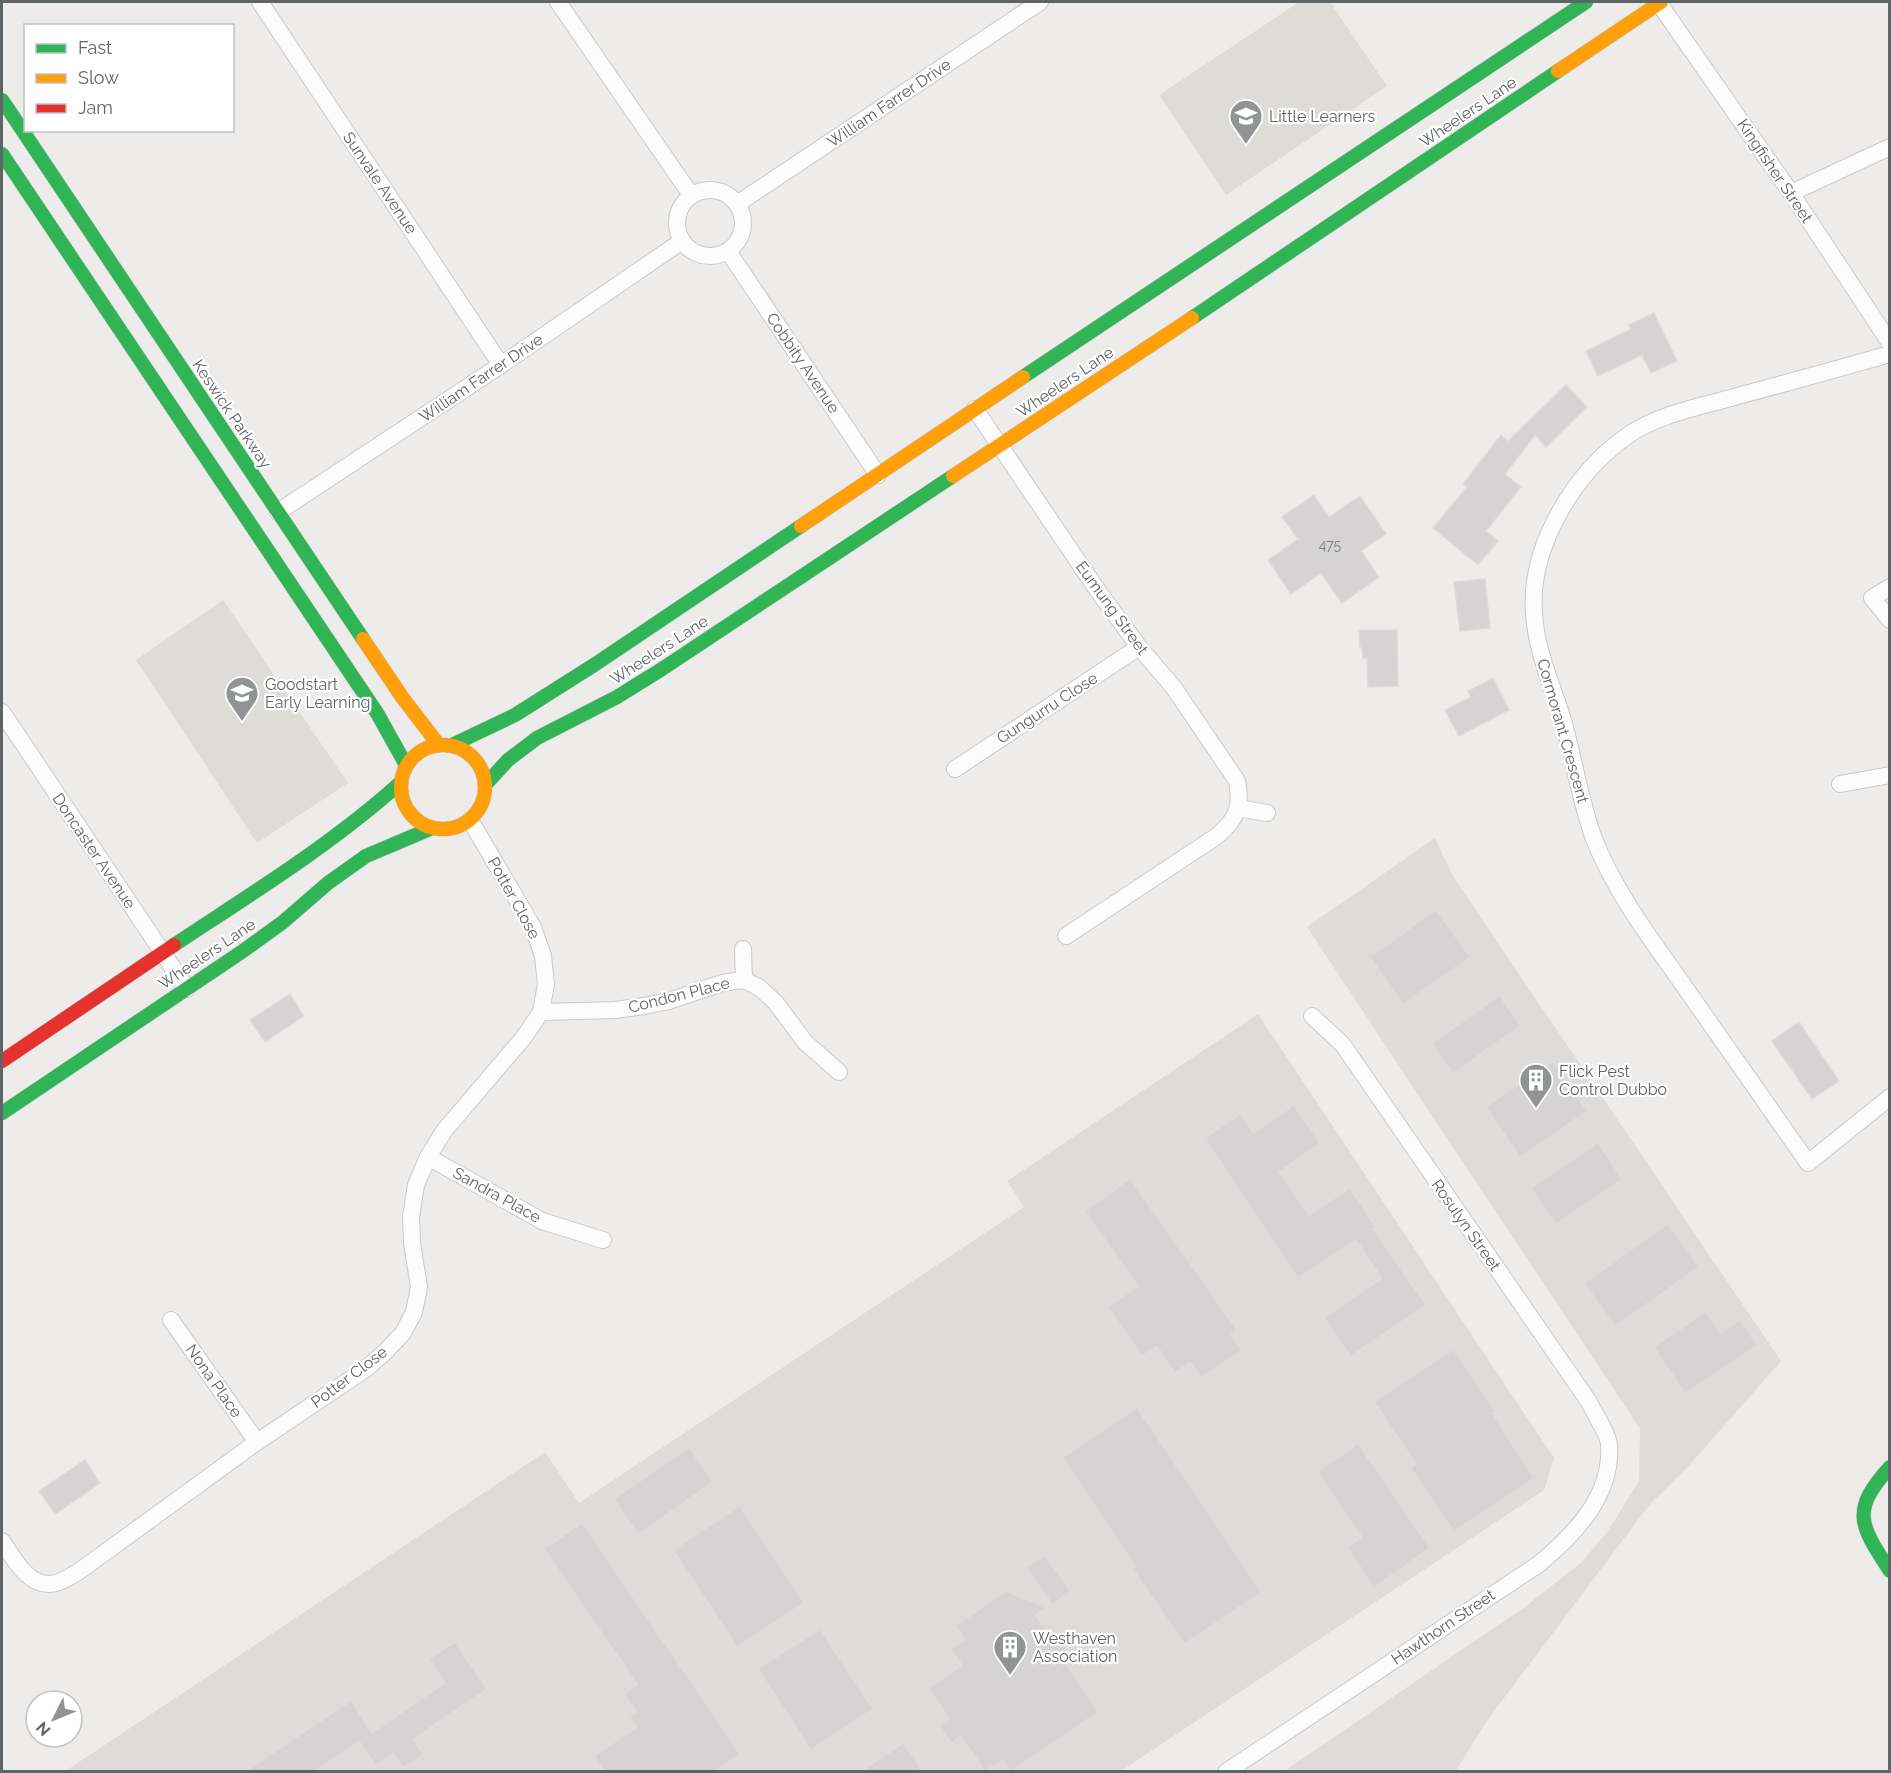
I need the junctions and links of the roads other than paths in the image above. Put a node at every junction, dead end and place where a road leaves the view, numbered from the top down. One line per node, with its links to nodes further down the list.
1 (260, 2): 16 (street, Sunvale Avenue)
2 (558, 2): 10 (street)
3 (1040, 2): 11 (street, William Farrer Drive)
4 (1586, 2): 17 (main road, Wheelers Lane)
5 (1660, 2): 9 (street, Kingfisher Street); 18 (main road, Wheelers Lane)
6 (2, 100): 20 (main road, Keswick Parkway)
7 (1890, 147): 9 (street)
8 (2, 154): 26 (main road)
9 (1791, 193): 14 (street, Kingfisher Street)
10 (691, 195): 11 (street); 12 (street)
11 (737, 204): 13 (street)
12 (682, 241): 13 (street); 16 (street, William Farrer Drive)
13 (728, 251): 19 (street, Cobbity Avenue)
14 (1890, 343)
15 (1890, 354): 45 (street, Cormorant Crescent)
16 (501, 365): 20 (street, William Farrer Drive)
17 (975, 409): 18 (street, Eumung Street); 19 (main road, Wheelers Lane)
18 (999, 446): 23 (street, Eumung Street); 31 (main road, Wheelers Lane)
19 (878, 475): 25 (main road, Wheelers Lane)
20 (278, 512): 25 (main road, Keswick Parkway)
21 (1890, 587): 22 (street)
22 (1890, 620)
23 (1139, 647): 27 (street, Gungurru Close); 32 (street, Eumung Street)
24 (2, 712): 38 (street, Doncaster Avenue)
25 (445, 745): 26 (main road); 31 (main road)
26 (406, 765): 29 (main road)
27 (955, 769)
28 (1890, 776): 30 (street)
29 (400, 783): 35 (main road); 38 (main road, Wheelers Lane)
30 (1840, 784)
31 (485, 785): 34 (main road)
32 (1238, 808): 33 (street); 36 (street)
33 (1267, 813)
34 (470, 819): 35 (main road); 41 (street, Potter Close)
35 (432, 828): 40 (main road, Wheelers Lane)
36 (1066, 936)
37 (743, 949): 39 (street, Condon Place)
38 (162, 954): 40 (street, Doncaster Avenue); 43 (main road, Wheelers Lane)
39 (744, 980): 41 (street, Condon Place); 44 (street, Condon Place)
40 (187, 989): 46 (main road, Wheelers Lane)
41 (541, 1012): 47 (street, Potter Close)
42 (1312, 1016): 51 (street, Rosulyn Street)
43 (2, 1061)
44 (839, 1072)
45 (1890, 1098)
46 (2, 1113)
47 (428, 1157): 48 (street, Sandra Place); 50 (street, Potter Close)
48 (603, 1240)
49 (171, 1320): 50 (street, Nona Place)
50 (257, 1442): 53 (street, Potter Close)
51 (1609, 1442): 55 (street, Hawthorn Street)
52 (1890, 1467): 54 (main road)
53 (2, 1541)
54 (1890, 1571)
55 (1226, 1772)

